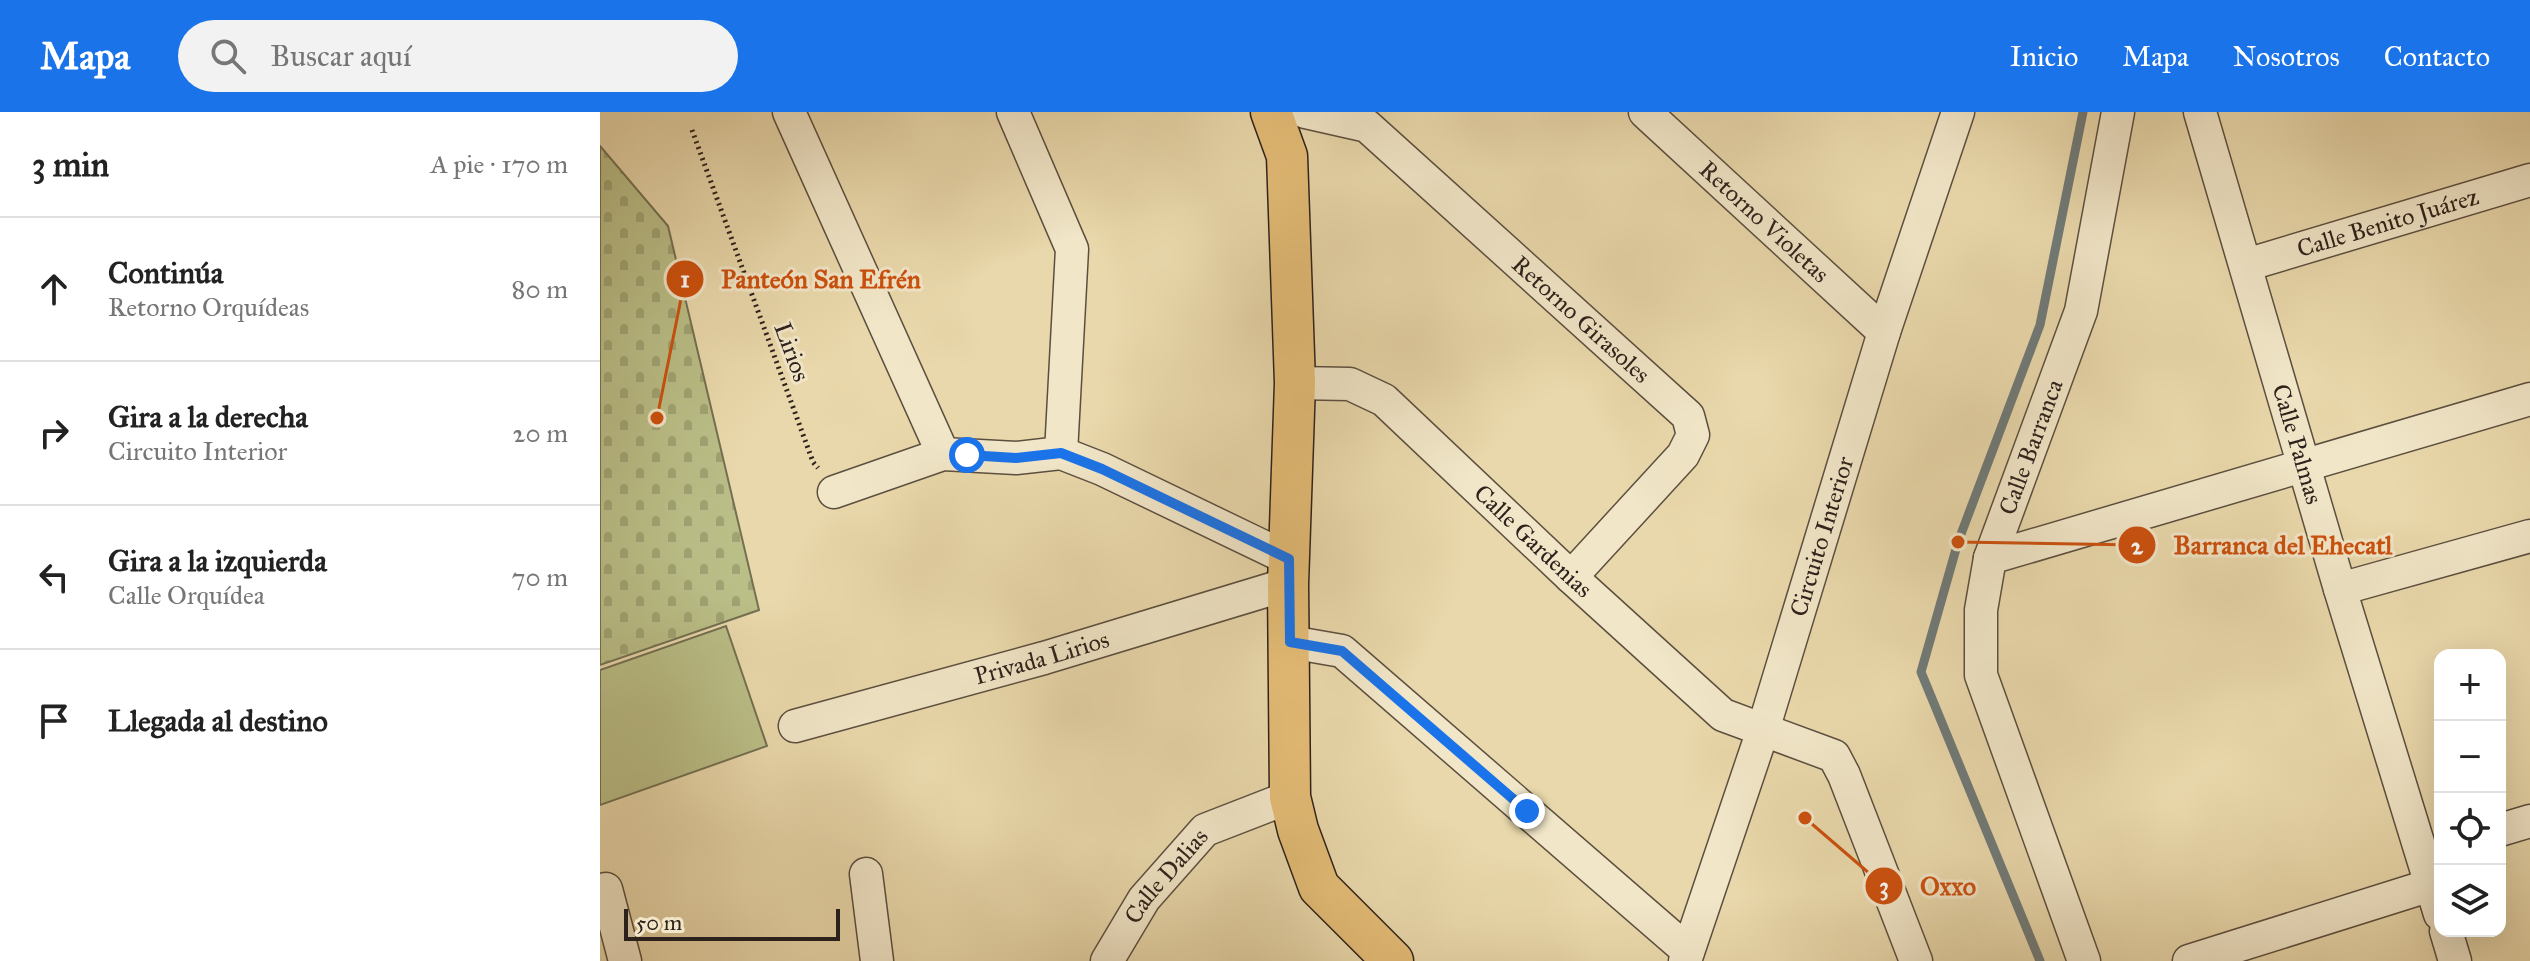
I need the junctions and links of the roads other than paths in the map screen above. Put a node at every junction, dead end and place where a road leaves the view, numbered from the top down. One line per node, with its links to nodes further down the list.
1 (789, 112): 15 (street)
2 (1013, 112): 14 (street)
3 (1271, 112): 12 (main road)
4 (1305, 112): 21 (street, Retorno Girasoles)
5 (1645, 112): 11 (street, Retorno Violetas)
6 (2118, 112): 19 (street, Calle Barranca)
7 (2200, 112): 10 (street, Calle Palmas)
8 (1954, 114): 11 (street, Circuito Interior)
9 (2530, 180): 10 (street, Calle Benito Juárez)
10 (2246, 265): 16 (street, Calle Palmas)
11 (1884, 332): 25 (street, Circuito Interior)
12 (1295, 383): 20 (main road); 21 (street, Calle Gardenias)
13 (2530, 399): 16 (street)
14 (1061, 453): 15 (street); 20 (street)
15 (943, 454): 17 (street)
16 (2304, 467): 19 (street); 22 (street, Calle Palmas)
17 (834, 492)
18 (2530, 536): 22 (street)
19 (1990, 558): 41 (street, Calle Barranca)
20 (1288, 571): 23 (main road); 24 (street, Privada Lirios)
21 (1571, 577): 25 (street, Calle Gardenias)
22 (2340, 589): 29 (street, Calle Palmas)
23 (1290, 642): 26 (main road); 35 (street)
24 (795, 726)
25 (1763, 730): 35 (street, Circuito Interior); 40 (street, Calle Gardenias)
26 (1290, 797): 38 (street, Calle Dalias); 39 (main road)
27 (2530, 821): 28 (street)
28 (2506, 828)
29 (2431, 850): 31 (street, Calle Palmas)
30 (866, 874): 37 (street)
31 (2434, 888)
32 (606, 889): 36 (street)
33 (2434, 900): 42 (street)
34 (2448, 937): 43 (street)
35 (1686, 956)
36 (625, 961)
37 (877, 961)
38 (1107, 961)
39 (1393, 961)
40 (1916, 961)
41 (2084, 961)
42 (2189, 961)
43 (2455, 961)

